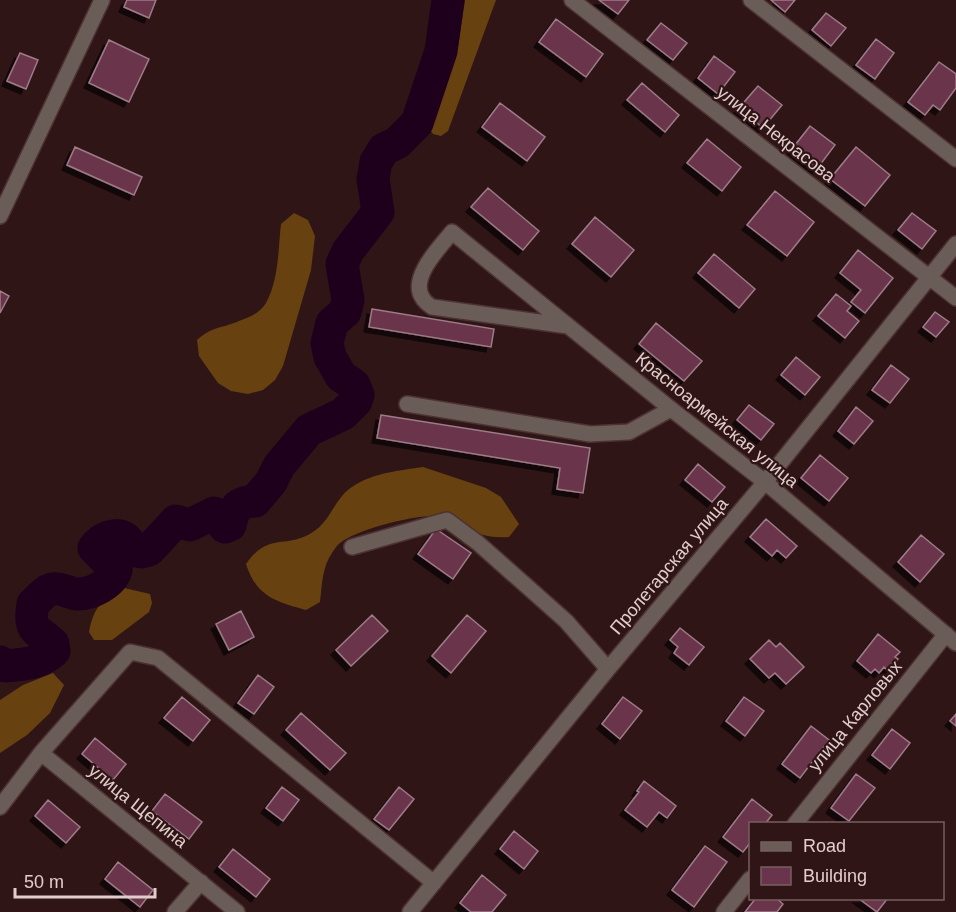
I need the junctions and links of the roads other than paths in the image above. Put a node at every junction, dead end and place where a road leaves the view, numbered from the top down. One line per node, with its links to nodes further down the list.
1 (102, 0): 5 (street)
2 (572, 0): 7 (street, улица Некрасова)
3 (751, 0): 4 (street)
4 (956, 159)
5 (0, 216)
6 (956, 244): 7 (street, Пролетарская улица)
7 (930, 278): 8 (street, улица Некрасова); 12 (street, Пролетарская улица)
8 (956, 298)
9 (568, 326): 9 (street, Красноармейская улица); 11 (street, Красноармейская улица)
10 (407, 404): 11 (street)
11 (671, 409): 12 (street, Красноармейская улица)
12 (765, 482): 14 (street, Красноармейская улица); 15 (street, Пролетарская улица)
13 (352, 547): 15 (street)
14 (951, 638): 18 (street, улица Карловых)
15 (608, 669): 21 (street, Пролетарская улица)
16 (41, 753): 17 (street); 20 (street, улица Щепина); 21 (street)
17 (0, 807)
18 (797, 822)
19 (749, 880): 25 (street)
20 (201, 882): 22 (street); 23 (street, улица Щепина)
21 (434, 883): 24 (street, Пролетарская улица)
22 (175, 912)
23 (237, 912)
24 (410, 912)
25 (724, 912)

